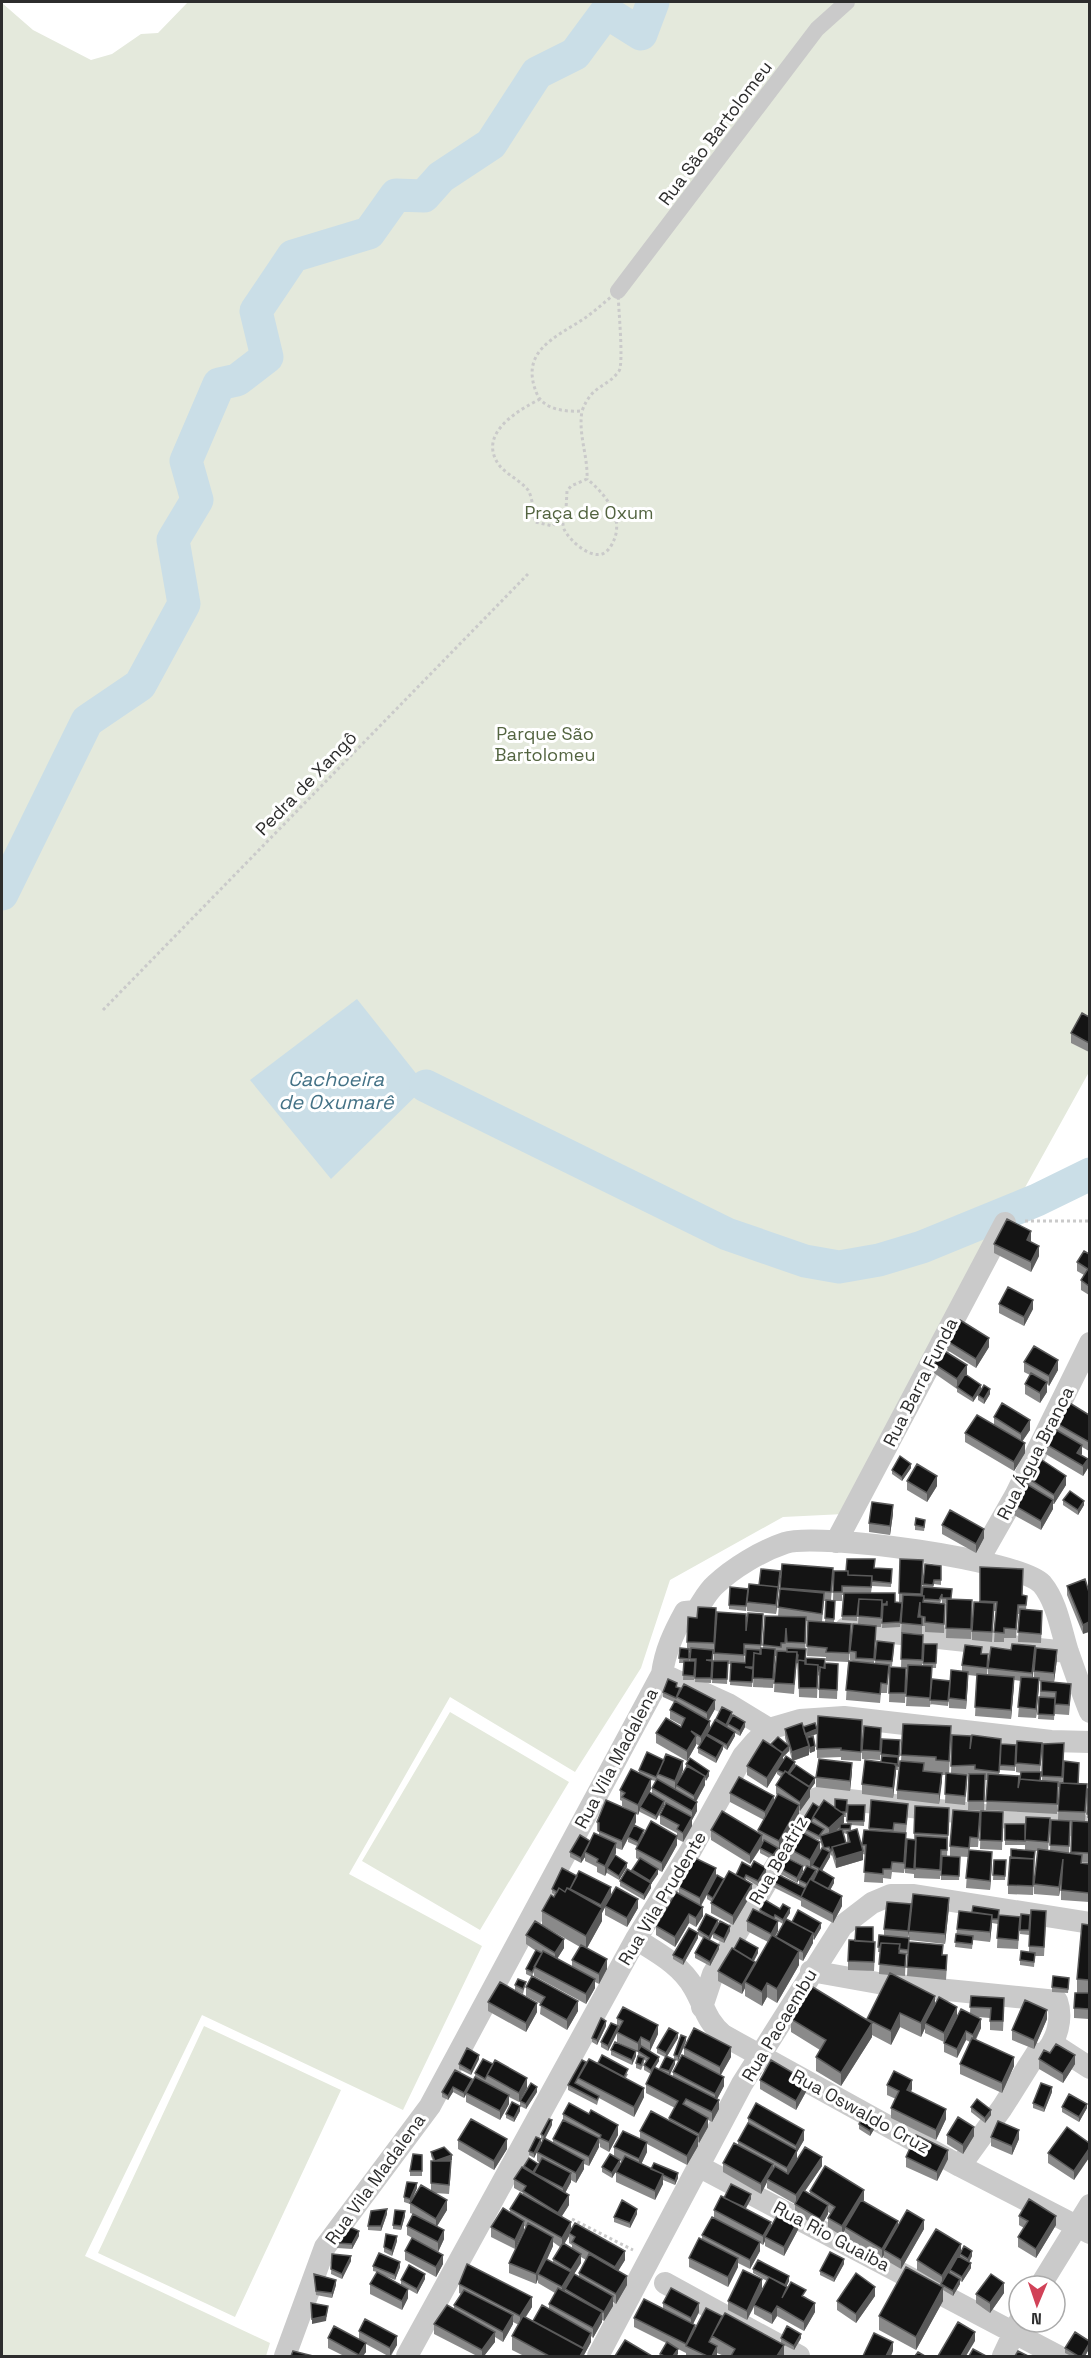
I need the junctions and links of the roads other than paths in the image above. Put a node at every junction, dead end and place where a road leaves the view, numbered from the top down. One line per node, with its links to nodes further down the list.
1 (847, 2): 2 (street, Rua São Bartolomeu)
2 (618, 291)
3 (1005, 1223): 5 (street, Rua Barra Funda)
4 (1089, 1343): 6 (street, Rua Água Branca)
5 (836, 1542): 6 (street, Rua Vila Madalena); 7 (street, Rua Vila Madalena)
6 (978, 1561): 10 (street, Rua Vila Madalena)
7 (696, 1611): 8 (street); 11 (street, Rua Vila Madalena)
8 (724, 1615)
9 (824, 1626): 10 (street)
10 (1068, 1653): 12 (street, Rua Vila Madalena)
11 (662, 1674): 13 (street); 32 (street, Rua Vila Madalena)
12 (1089, 1712)
13 (769, 1729): 14 (street, Rua Vila Prudente); 17 (street, Rua Vila Prudente)
14 (1089, 1742)
15 (1089, 1827): 19 (street, Rua Beatriz)
16 (1089, 1923): 18 (street, Rua Pacaembu)
17 (636, 1939): 19 (street); 33 (street, Rua Vila Prudente)
18 (812, 1971): 20 (street); 21 (street, Rua Pacaembu)
19 (702, 2007): 21 (street)
20 (1053, 2044): 22 (street); 23 (street)
21 (760, 2054): 23 (street, Rua Oswaldo Cruz); 24 (street, Rua Pacaembu)
22 (1089, 2068)
23 (960, 2166): 26 (street, Rua Oswaldo Cruz)
24 (700, 2167): 29 (street, Rua Rio Guaiba); 34 (street, Rua Pacaembu)
25 (1089, 2205): 26 (street)
26 (1083, 2230): 27 (street)
27 (1049, 2274)
28 (665, 2283): 35 (street)
29 (1007, 2322)
30 (1013, 2334): 36 (street)
31 (1026, 2334): 37 (street, Rua Rio Guaiba)
32 (285, 2356)
33 (407, 2356)
34 (598, 2356)
35 (799, 2356)
36 (1003, 2356)
37 (1058, 2356)

